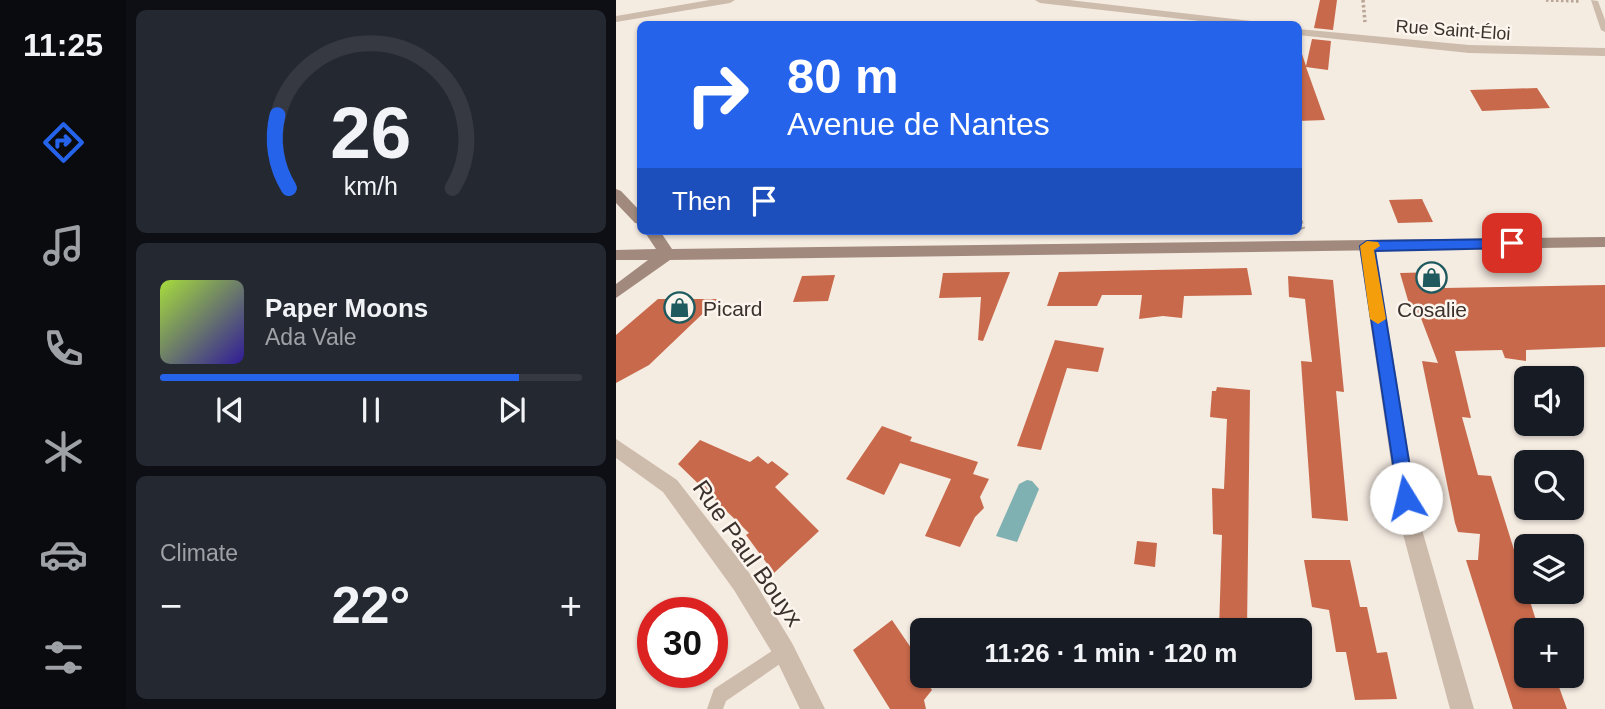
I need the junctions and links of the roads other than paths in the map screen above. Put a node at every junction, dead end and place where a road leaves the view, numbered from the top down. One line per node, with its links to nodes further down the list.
1 (730, 0): 4 (street)
2 (1040, 0): 5 (street)
3 (1594, 1): 6 (lane)
4 (616, 19)
5 (1209, 21)
6 (1605, 30)
7 (1302, 32): 8 (street, Rue Saint-Éloi)
8 (1605, 52)
9 (616, 194): 10 (main road)
10 (637, 216)
11 (655, 235): 14 (main road)
12 (1605, 242): 13 (main road)
13 (1367, 246): 14 (main road); 21 (street)
14 (667, 254): 15 (main road); 16 (main road)
15 (616, 255)
16 (616, 292)
17 (616, 447): 18 (street, Rue Paul Bouyx)
18 (784, 651): 19 (lane); 20 (street, Rue Paul Bouyx)
19 (715, 709)
20 (813, 709)
21 (1462, 709)

